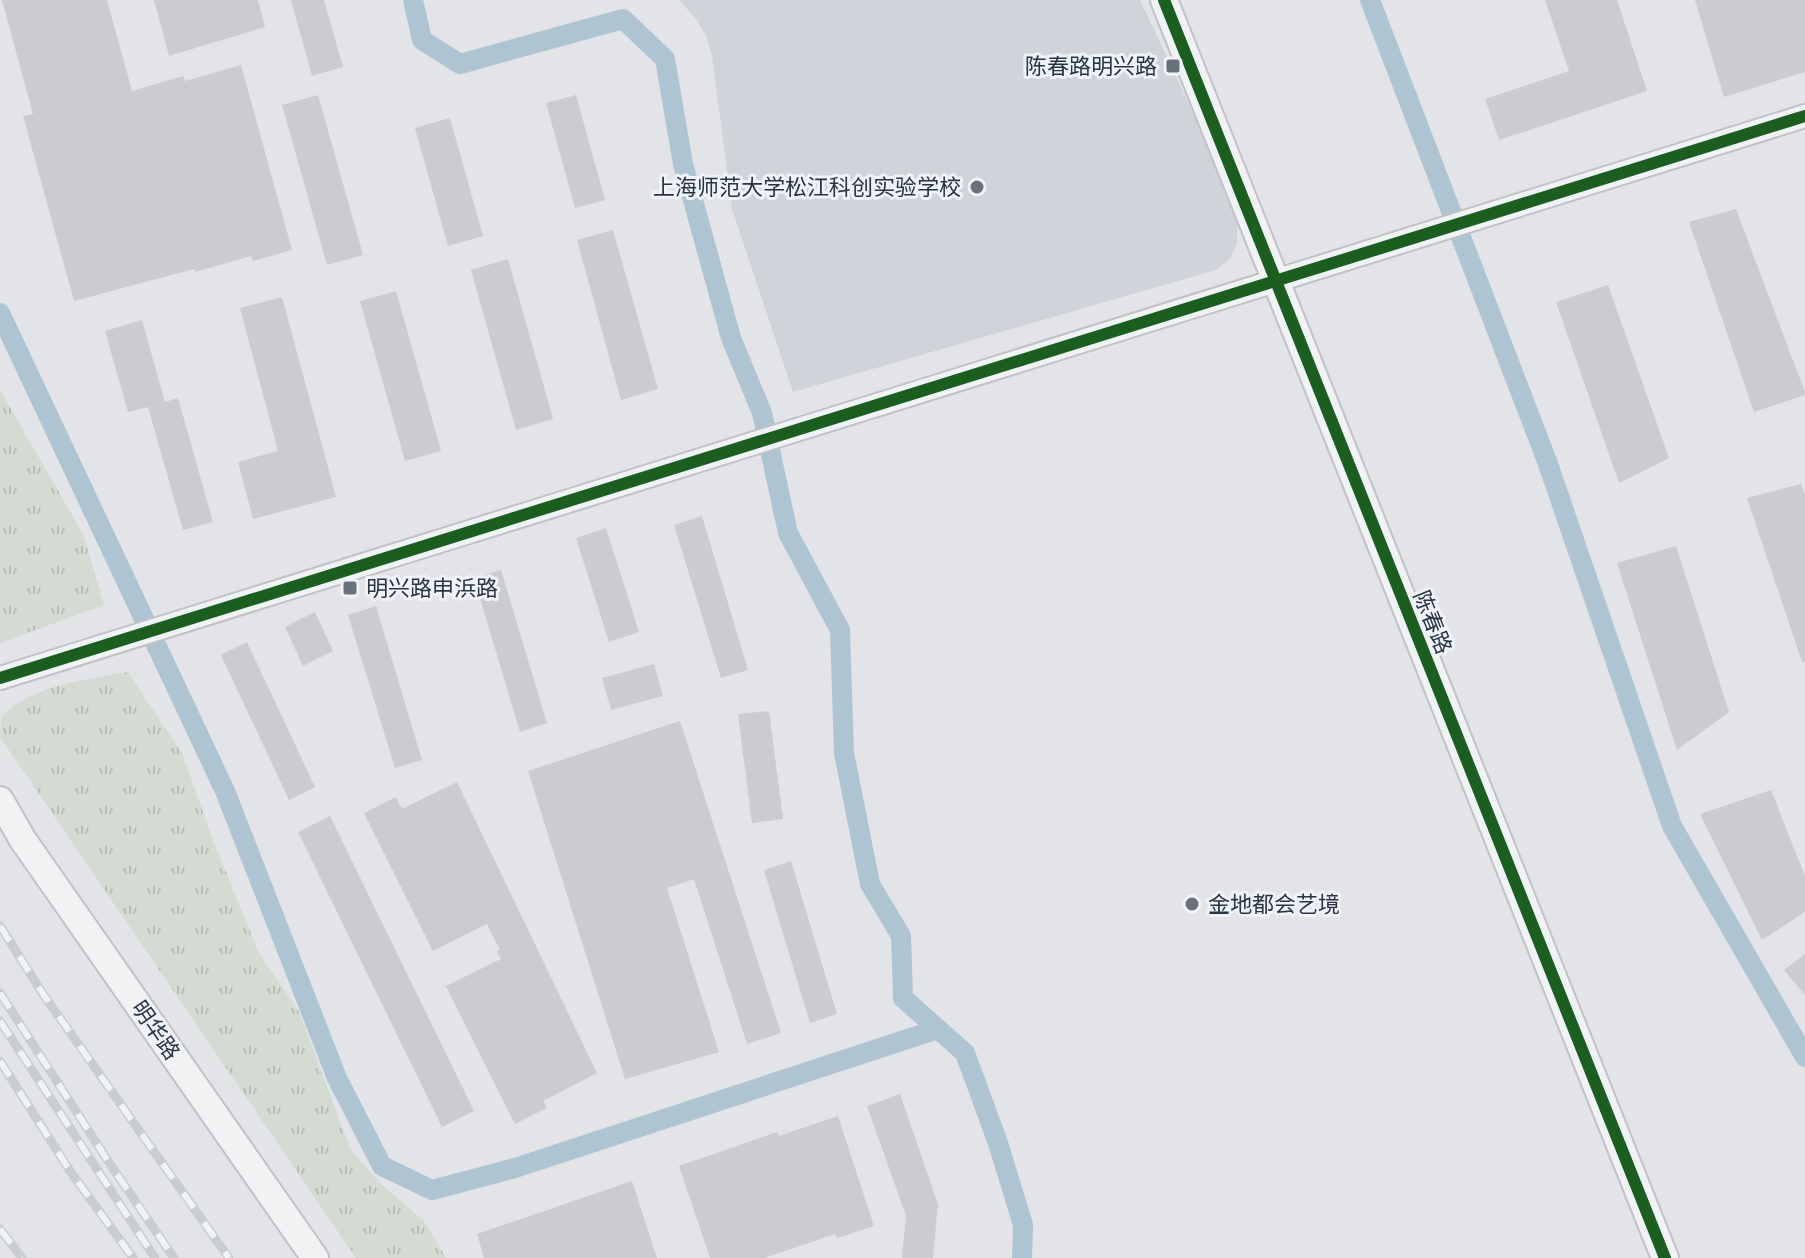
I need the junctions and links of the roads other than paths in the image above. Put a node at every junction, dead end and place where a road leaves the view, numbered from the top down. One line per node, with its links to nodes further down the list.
1 (1164, 0): 3 (street, 陈春路)
2 (1805, 116): 3 (street)
3 (1276, 281): 4 (street); 7 (street, 陈春路)
4 (0, 678)
5 (0, 800): 6 (street, 明华路)
6 (315, 1258)
7 (1665, 1258)

